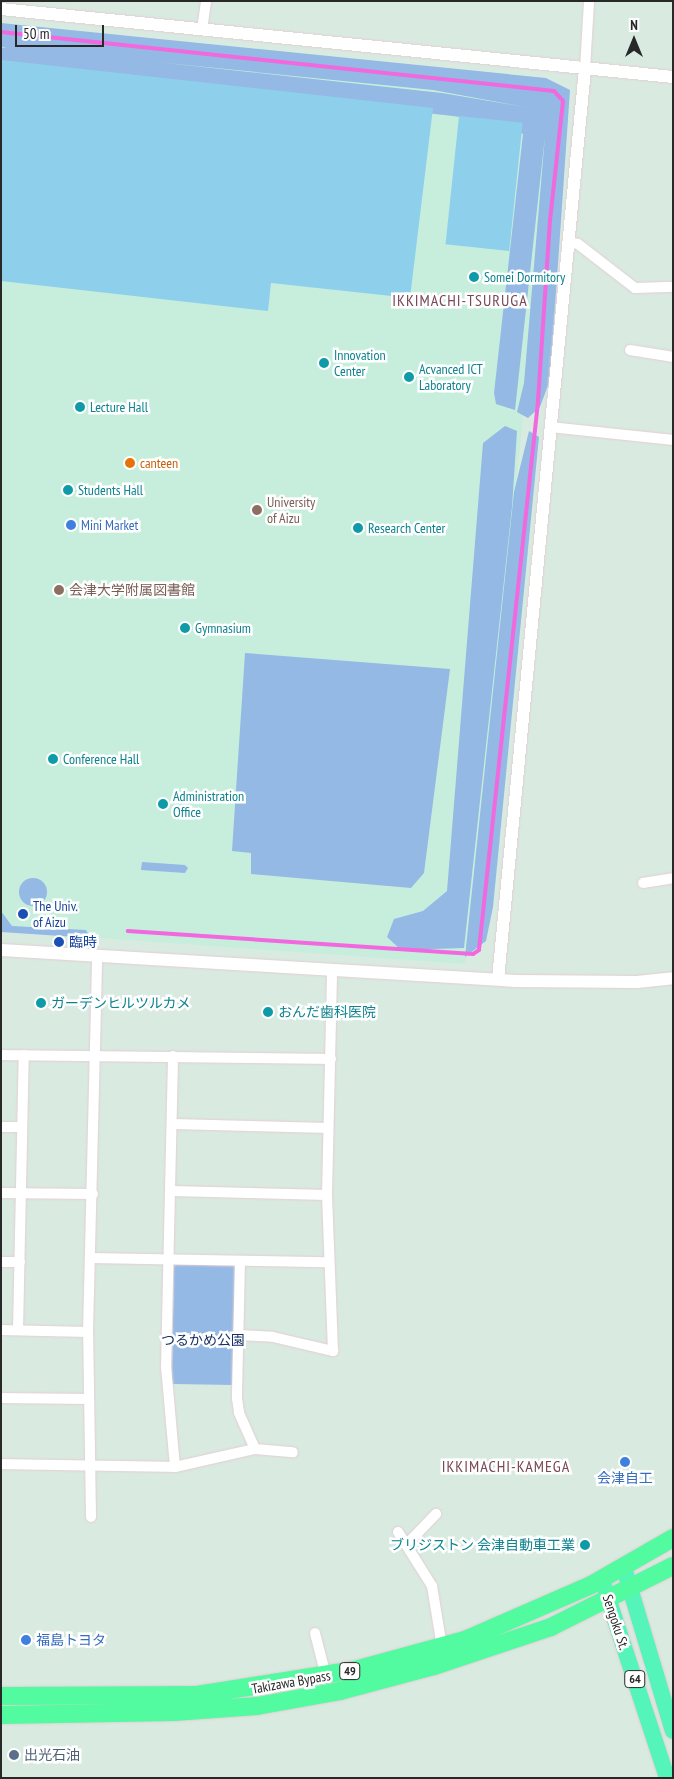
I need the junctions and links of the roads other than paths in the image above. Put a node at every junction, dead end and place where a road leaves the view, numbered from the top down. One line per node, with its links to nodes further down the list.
1 (206, 1): 4 (street)
2 (589, 1): 5 (street)
3 (1, 9): 4 (street)
4 (202, 30): 5 (street)
5 (585, 69): 6 (street); 7 (street)
6 (673, 77)
7 (568, 242): 8 (street); 11 (street)
8 (673, 287)
9 (630, 350): 10 (street)
10 (673, 358)
11 (550, 427): 12 (street); 19 (street)
12 (673, 440)
13 (673, 878): 14 (street)
14 (643, 883)
15 (1, 950): 16 (street)
16 (97, 958): 17 (street); 20 (street)
17 (332, 970): 19 (street); 24 (street)
18 (673, 978): 19 (street)
19 (498, 979)
20 (94, 1054): 22 (street); 23 (street); 32 (street)
21 (1, 1055): 22 (street)
22 (24, 1055): 27 (street)
23 (173, 1056): 24 (street); 25 (street)
24 (331, 1058): 28 (street)
25 (173, 1124): 28 (street); 29 (street)
26 (1, 1127): 27 (street)
27 (22, 1127): 31 (street)
28 (328, 1128): 33 (street)
29 (172, 1191): 33 (street); 35 (street)
30 (1, 1193): 31 (street)
31 (21, 1194): 32 (street); 38 (street)
32 (93, 1194): 34 (street)
33 (327, 1195): 39 (street)
34 (90, 1258): 35 (street); 42 (street)
35 (171, 1260): 36 (street); 50 (street)
36 (240, 1261): 39 (street); 43 (street)
37 (1, 1262): 38 (street)
38 (20, 1262): 41 (street)
39 (328, 1262): 43 (street)
40 (1, 1330): 41 (street)
41 (18, 1330): 42 (street)
42 (88, 1332): 45 (street)
43 (238, 1335): 46 (street)
44 (1, 1398): 45 (street)
45 (87, 1399): 49 (street)
46 (255, 1448): 47 (street); 50 (street)
47 (293, 1452)
48 (1, 1464): 49 (street)
49 (89, 1464): 50 (street); 52 (street)
50 (176, 1467)
51 (436, 1514): 55 (street)
52 (91, 1517)
53 (398, 1532): 55 (street)
54 (673, 1538): 57 (highway, Takizawa Bypass / 49)
55 (407, 1544): 62 (street)
56 (673, 1566): 59 (highway, Takizawa Bypass / 49)
57 (624, 1568): 58 (highway, Takizawa Bypass / 49); 59 (main road, Sengoku St. / 64)
58 (602, 1580): 60 (main road, Sengoku St. / 64); 62 (highway, Takizawa Bypass / 49)
59 (630, 1589): 60 (highway, Takizawa Bypass / 49); 66 (main road, Sengoku St. / 64)
60 (609, 1599): 65 (highway, Takizawa Bypass / 49); 67 (main road, Sengoku St. / 64)
61 (315, 1633): 63 (street)
62 (442, 1647): 63 (highway, Takizawa Bypass / 49)
63 (326, 1676): 64 (highway, Takizawa Bypass / 49)
64 (1, 1696)
65 (1, 1715)
66 (673, 1731)
67 (667, 1778)

